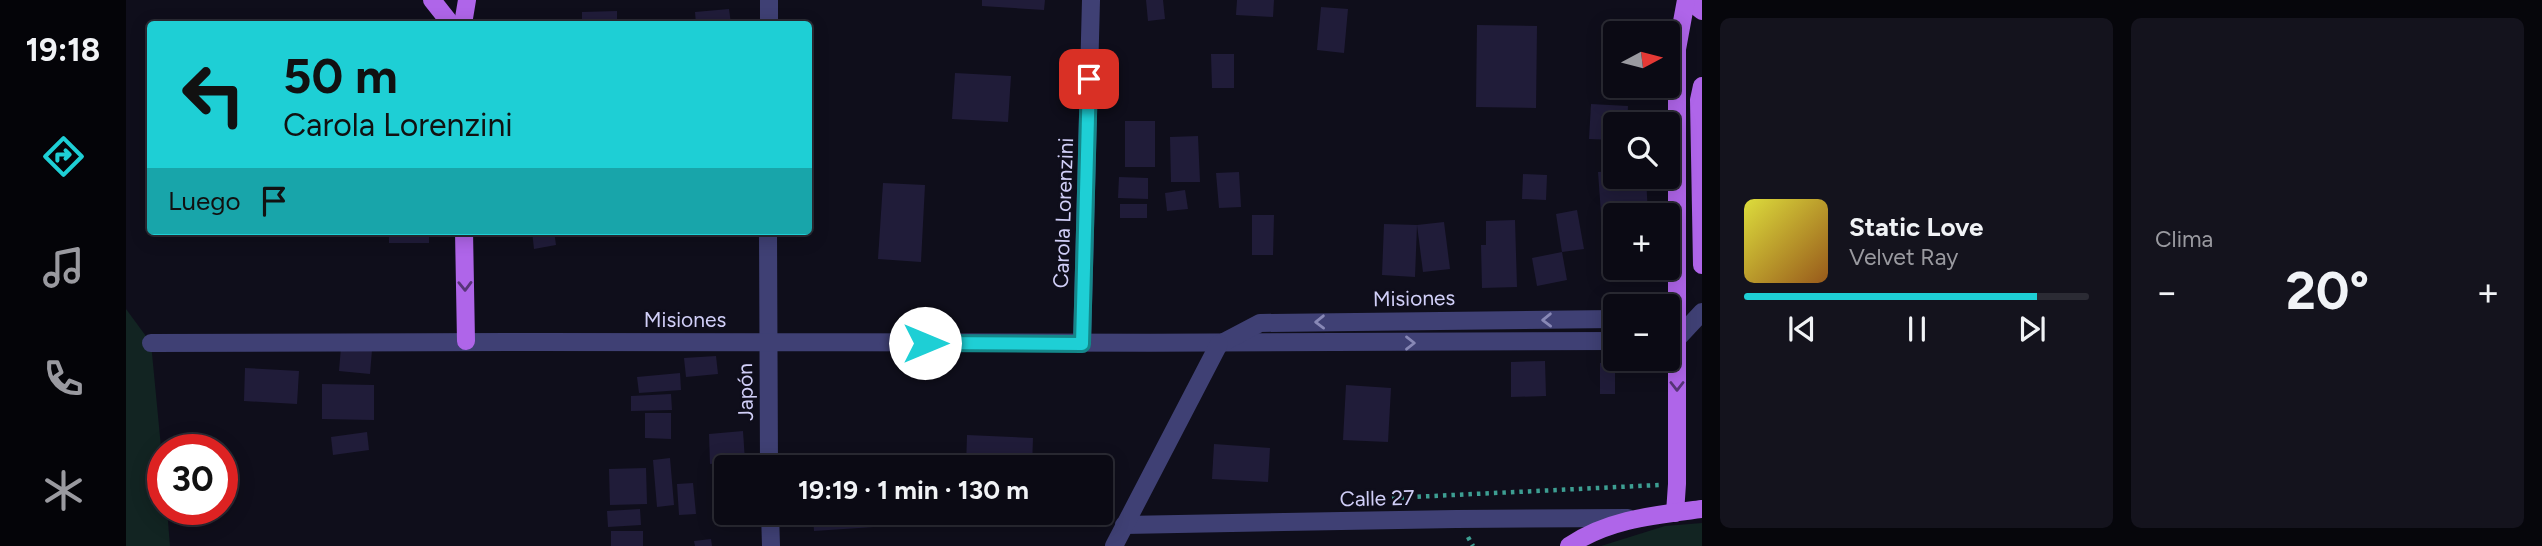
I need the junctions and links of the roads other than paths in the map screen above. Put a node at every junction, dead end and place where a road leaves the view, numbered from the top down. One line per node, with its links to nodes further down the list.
1 (432, 0): 7 (main road)
2 (467, 0): 8 (main road)
3 (769, 0): 9 (street)
4 (1091, 0): 23 (street, Carola Lorenzini)
5 (1687, 0): 6 (main road); 14 (main road)
6 (1702, 11)
7 (449, 21)
8 (464, 21)
9 (769, 21)
10 (1702, 86): 13 (main road)
11 (464, 235): 19 (main road, one-way to 19)
12 (768, 235): 21 (street, Japón)
13 (1702, 265)
14 (1672, 294)
15 (1702, 312): 16 (street); 18 (street)
16 (1680, 317)
17 (1603, 319): 24 (street, Misiones, one-way to 24)
18 (1680, 333)
19 (466, 341): 21 (street, Misiones); 22 (street, Misiones)
20 (1603, 341): 24 (street, Misiones, one-way to 20)
21 (767, 342): 23 (street, Misiones); 26 (street, Japón)
22 (151, 343)
23 (1082, 344): 24 (street, Misiones)
24 (1219, 344): 31 (street)
25 (1673, 371): 28 (main road, one-way to 28)
26 (769, 455)
27 (1702, 509): 28 (main road)
28 (1675, 513): 29 (main road)
29 (1631, 518): 31 (street, Calle 27); 34 (main road)
30 (770, 525): 32 (street)
31 (1124, 525): 33 (street)
32 (771, 546)
33 (1114, 546)
34 (1569, 546)

